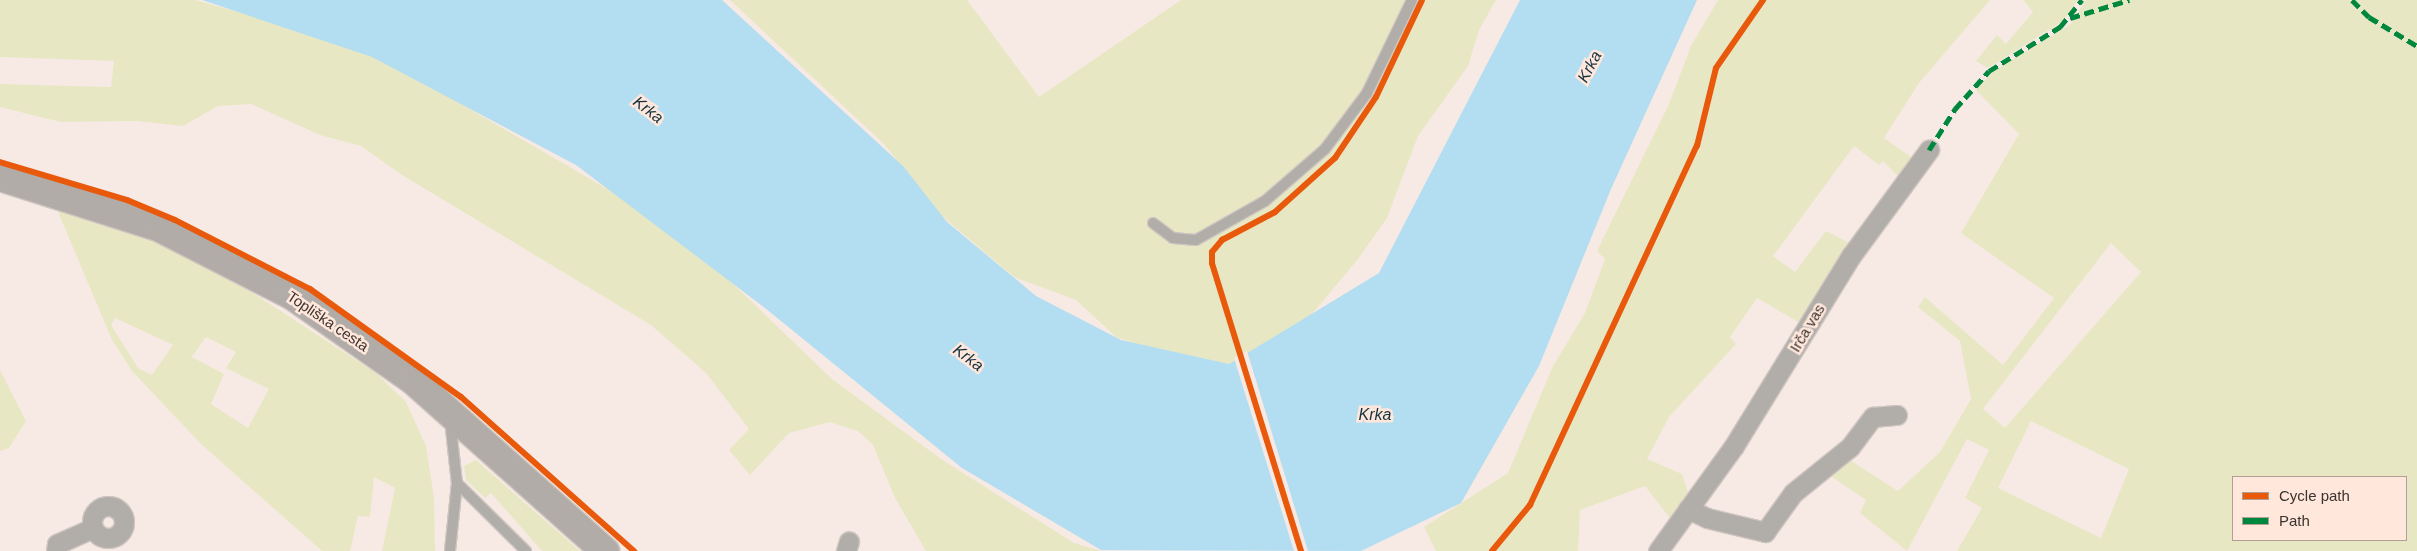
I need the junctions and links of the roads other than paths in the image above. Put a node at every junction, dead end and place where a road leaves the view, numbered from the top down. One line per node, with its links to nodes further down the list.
1 (1412, 0): 4 (lane)
2 (1929, 150): 8 (street, Irča vas)
3 (0, 177): 5 (main road, Topliška cesta)
4 (1154, 222)
5 (448, 410): 7 (lane); 13 (main road, Topliška cesta)
6 (1897, 415): 8 (street)
7 (457, 483): 11 (lane); 12 (lane)
8 (1688, 509): 14 (street, Irča vas)
9 (93, 528): 10 (street)
10 (56, 551)
11 (450, 551)
12 (526, 551)
13 (605, 551)
14 (1658, 551)

